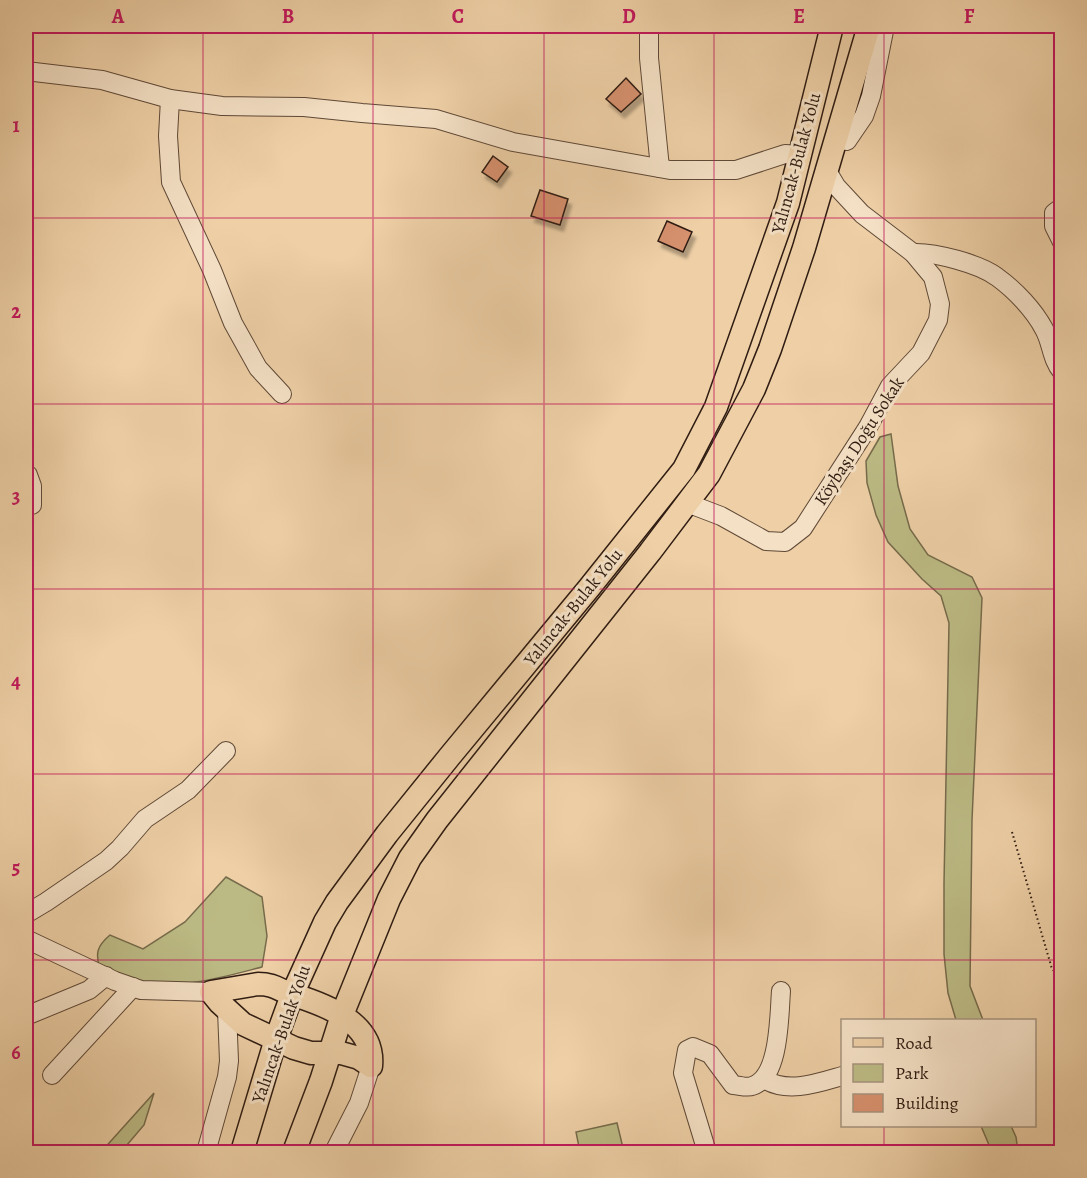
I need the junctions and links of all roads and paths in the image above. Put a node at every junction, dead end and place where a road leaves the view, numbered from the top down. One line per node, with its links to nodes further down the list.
1 (649, 26): 9 (street)
2 (832, 26): 8 (main road, Yalıncak-Bulak Yolu)
3 (869, 26): 10 (main road, Yalıncak-Bulak Yolu)
4 (885, 26): 7 (street)
5 (26, 71): 6 (street)
6 (170, 99): 9 (street); 17 (street)
7 (847, 141)
8 (800, 155): 9 (street); 30 (main road, Yalıncak-Bulak Yolu)
9 (660, 168)
10 (827, 171): 13 (street, Köybaşı Doğu Sokak); 19 (main road, Yalıncak-Bulak Yolu)
11 (1062, 207): 12 (street)
12 (1062, 242)
13 (913, 253): 15 (street); 19 (street, Köybaşı Doğu Sokak)
14 (1062, 327): 15 (street)
15 (1049, 342): 16 (street)
16 (1062, 372)
17 (282, 394)
18 (26, 475): 20 (street)
19 (687, 503): 32 (main road, Yalıncak-Bulak Yolu)
20 (32, 505)
21 (226, 751): 23 (street)
22 (1012, 832): 26 (path)
23 (26, 914)
24 (26, 939): 25 (street)
25 (106, 976): 27 (street); 33 (street)
26 (1062, 979)
27 (133, 987): 29 (street); 37 (street)
28 (782, 991): 39 (street)
29 (211, 992): 30 (main road); 31 (main road)
30 (292, 995): 32 (main road); 34 (main road, Yalıncak-Bulak Yolu)
31 (227, 1011): 34 (main road); 40 (street)
32 (342, 1015): 35 (main road, Yalıncak-Bulak Yolu); 36 (main road)
33 (26, 1016)
34 (276, 1039): 35 (main road); 41 (main road, Yalıncak-Bulak Yolu)
35 (330, 1053): 36 (main road); 42 (main road, Yalıncak-Bulak Yolu)
36 (371, 1066): 43 (street)
37 (52, 1075)
38 (841, 1077): 39 (street)
39 (764, 1079): 44 (street)
40 (206, 1152)
41 (242, 1152)
42 (294, 1152)
43 (334, 1152)
44 (707, 1152)

